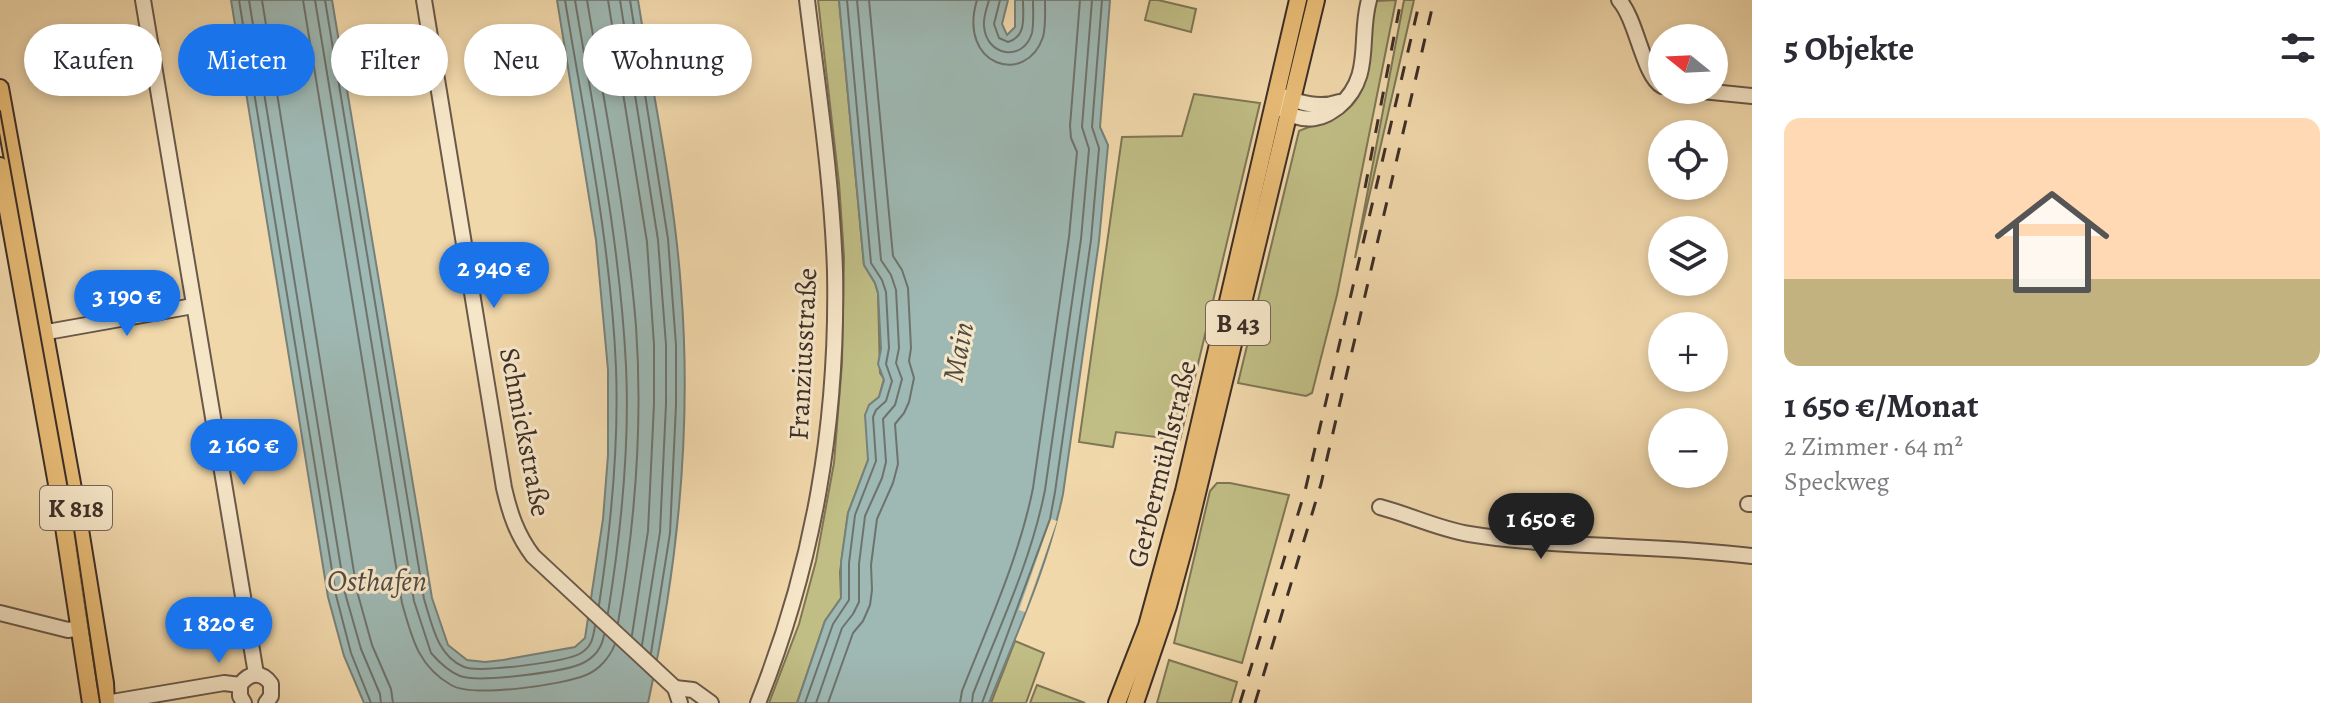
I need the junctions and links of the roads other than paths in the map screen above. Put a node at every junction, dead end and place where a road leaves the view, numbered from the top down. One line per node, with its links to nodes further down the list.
1 (143, 0): 14 (street)
2 (424, 0): 25 (street, Schmickstraße)
3 (807, 0): 32 (street, Franziusstraße)
4 (1298, 0): 12 (main road, Gerbermühlstraße / B 43)
5 (1316, 0): 12 (main road, Gerbermühlstraße / B 43)
6 (1369, 0): 12 (street)
7 (1619, 0): 8 (street)
8 (1648, 66)
9 (0, 88): 15 (main road, K 818)
10 (1728, 94): 11 (street)
11 (1752, 96)
12 (1285, 103): 16 (main road, Gerbermühlstraße / B 43)
13 (0, 166): 15 (main road, K 818)
14 (193, 306): 15 (street); 23 (street)
15 (38, 334): 19 (main road, K 818); 21 (main road, K 818)
16 (1196, 472): 33 (main road, Gerbermühlstraße / B 43); 34 (main road, Gerbermühlstraße / B 43)
17 (1380, 507): 18 (street)
18 (1752, 556)
19 (92, 604): 21 (main road); 22 (main road, K 818)
20 (0, 613): 21 (street)
21 (80, 628): 22 (main road); 26 (main road, K 818)
22 (98, 646): 27 (main road, K 818)
23 (256, 674): 24 (street); 29 (street)
24 (240, 685): 27 (street); 28 (street)
25 (675, 688): 30 (street); 31 (street)
26 (91, 703)
27 (106, 703)
28 (244, 703)
29 (266, 703)
30 (680, 703)
31 (711, 703)
32 (758, 703)
33 (1117, 703)
34 (1135, 703)

